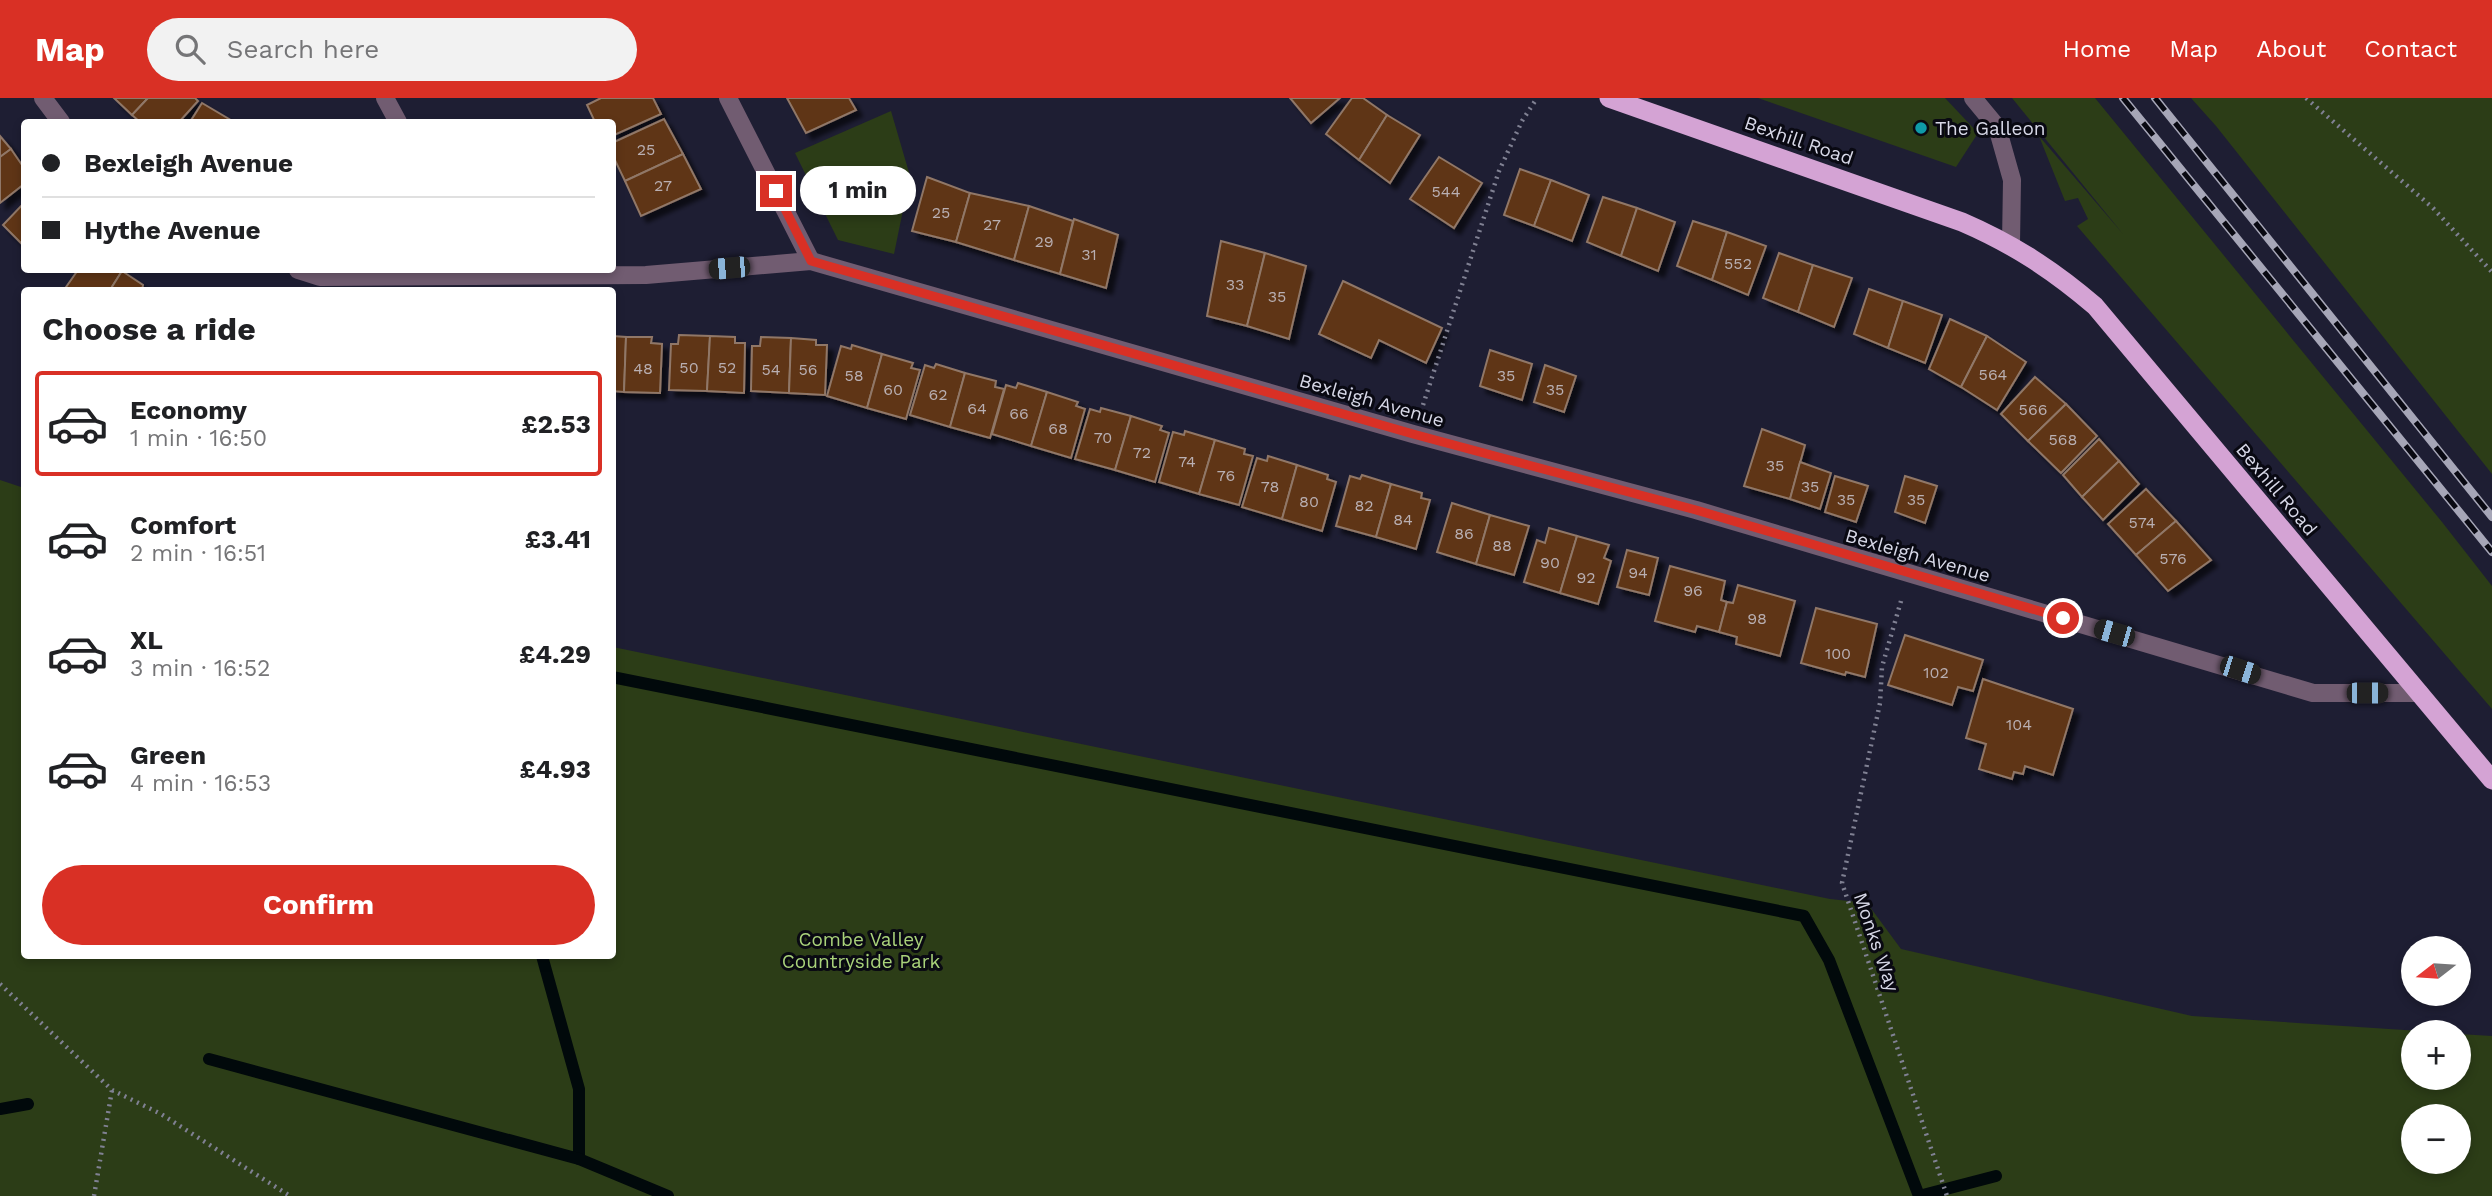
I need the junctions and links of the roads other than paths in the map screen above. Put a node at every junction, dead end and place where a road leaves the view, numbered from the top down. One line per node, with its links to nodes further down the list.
1 (43, 98): 6 (street)
2 (385, 98): 7 (street)
3 (728, 98): 9 (street)
4 (1609, 98): 8 (highway, Bexhill Road)
5 (1973, 98): 8 (street)
6 (59, 119)
7 (396, 119)
8 (2011, 243): 12 (highway, Bexhill Road)
9 (811, 261): 11 (street, Bexleigh Avenue); 12 (street, Bexleigh Avenue)
10 (307, 273): 11 (street, Bexleigh Avenue)
11 (476, 273)
12 (2420, 693): 13 (highway, Bexhill Road)
13 (2492, 780)

